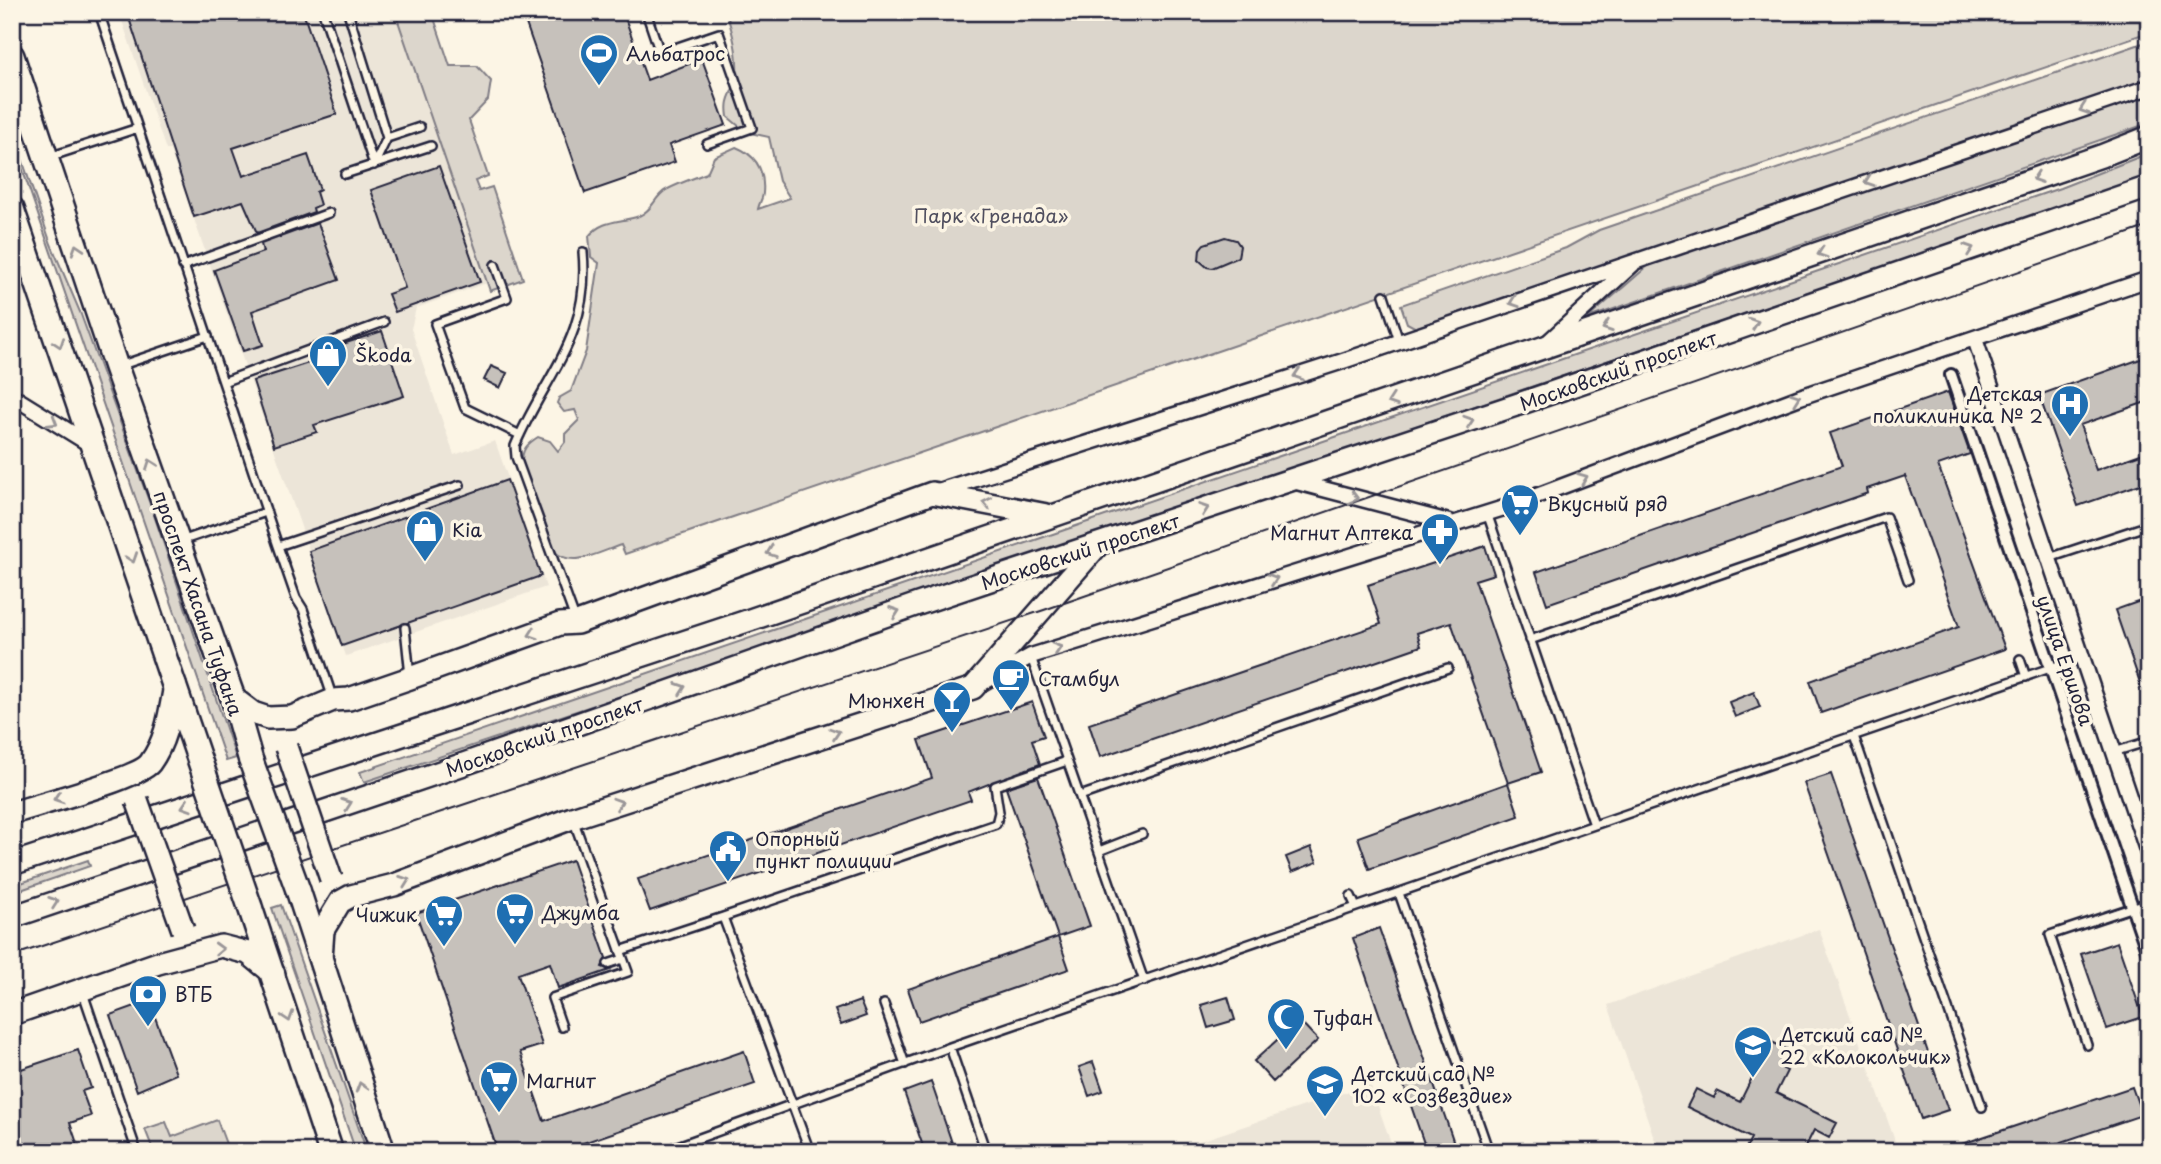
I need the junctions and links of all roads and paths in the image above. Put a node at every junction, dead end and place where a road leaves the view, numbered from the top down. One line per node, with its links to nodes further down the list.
1 (99, 12): 8 (lane)
2 (323, 12): 14 (lane)
3 (348, 12): 10 (lane)
4 (646, 12): 11 (lane)
5 (13, 59): 13 (main road, проспект Хасана Туфана)
6 (2149, 87): 20 (street, one-way to 20)
7 (420, 127): 10 (lane)
8 (138, 128): 13 (lane); 22 (lane)
9 (2149, 137): 29 (main road, Московский проспект, one-way to 29)
10 (387, 138): 14 (lane)
11 (707, 144)
12 (431, 146): 14 (lane)
13 (47, 158): 30 (main road, проспект Хасана Туфана, one-way to 13)
14 (374, 165): 15 (lane)
15 (345, 174)
16 (2149, 187): 36 (main road, Московский проспект, one-way to 16)
17 (12, 209): 35 (main road, one-way to 35)
18 (330, 213): 22 (lane)
19 (583, 251): 34 (lane)
20 (1639, 259): 28 (street, one-way to 28); 29 (street)
21 (495, 265): 34 (lane)
22 (183, 266): 26 (lane)
23 (2149, 279): 27 (street)
24 (1384, 295): 28 (lane)
25 (384, 322): 32 (lane)
26 (208, 336): 30 (lane); 32 (lane)
27 (1975, 339): 40 (street, one-way to 27); 47 (street)
28 (1399, 341): 38 (street, one-way to 38)
29 (1538, 351): 41 (main road, Московский проспект, one-way to 41)
30 (116, 367): 44 (main road, проспект Хасана Туфана, one-way to 30)
31 (1951, 375): 56 (street, улица Ершова)
32 (223, 382): 39 (lane)
33 (12, 396): 35 (street, one-way to 35)
34 (520, 435): 49 (lane)
35 (95, 447): 59 (main road, one-way to 59)
36 (1288, 480): 42 (street, one-way to 42); 46 (main road, Московский проспект, one-way to 36)
37 (460, 485): 45 (lane)
38 (932, 493): 41 (main road, one-way to 38); 49 (main road, one-way to 49)
39 (266, 512): 44 (lane); 45 (lane)
40 (1487, 512): 42 (street); 51 (lane)
41 (1054, 516): 76 (main road, Московский проспект, one-way to 76)
42 (1452, 522): 52 (street, one-way to 42)
43 (2149, 525): 47 (lane)
44 (178, 541): 61 (main road, проспект Хасана Туфана)
45 (278, 546): 62 (lane)
46 (1097, 546): 60 (main road); 83 (main road, Московский проспект, one-way to 46)
47 (2049, 558): 53 (street)
48 (1908, 580): 51 (lane)
49 (577, 623): 58 (main road, one-way to 58)
50 (405, 628): 58 (lane)
51 (1530, 640): 72 (lane)
52 (1031, 656): 60 (street); 67 (lane)
53 (2082, 657): 56 (lane); 66 (street)
54 (2020, 659): 57 (lane)
55 (1448, 668): 69 (lane)
56 (2050, 668): 57 (lane); 82 (street, улица Ершова)
57 (2026, 677): 64 (lane)
58 (410, 678): 62 (main road)
59 (175, 685): 68 (main road); 90 (main road, bridge)
60 (973, 688): 71 (main road, one-way to 60)
61 (233, 698): 63 (main road); 87 (main road, проспект Хасана Туфана, bridge)
62 (334, 700): 63 (main road)
63 (292, 717): 79 (main road, bridge)
64 (1854, 736): 72 (lane); 100 (lane)
65 (2149, 741): 66 (lane)
66 (2113, 752): 75 (street)
67 (1067, 761): 69 (lane); 84 (lane)
68 (104, 783): 70 (main road, one-way to 70); 88 (main road, bridge)
69 (1080, 796): 74 (lane)
70 (12, 813)
71 (572, 818): 79 (main road, one-way to 71); 85 (lane)
72 (1594, 825): 77 (lane)
73 (1142, 834): 74 (lane)
74 (1099, 851): 91 (lane)
75 (2149, 856)
76 (12, 864)
77 (1399, 893): 81 (lane); 107 (lane)
78 (1352, 895): 81 (lane)
79 (351, 896): 87 (main road)
80 (2149, 902): 82 (lane)
81 (1356, 908): 91 (lane)
82 (2131, 908): 86 (street, улица Ершова); 96 (lane)
83 (12, 917)
84 (723, 917): 85 (lane); 99 (lane)
85 (621, 955): 89 (lane); 95 (lane)
86 (2149, 956)
87 (321, 960): 103 (main road, проспект Хасана Туфана, one-way to 87)
88 (158, 963): 90 (main road, one-way to 90); 92 (main road)
89 (608, 964)
90 (274, 974): 102 (main road, one-way to 102)
91 (1144, 981): 97 (lane)
92 (82, 990): 94 (main road); 101 (lane)
93 (884, 1004): 98 (lane)
94 (12, 1014)
95 (562, 1027)
96 (2087, 1045)
97 (950, 1047): 98 (lane); 106 (lane)
98 (905, 1064): 99 (lane)
99 (794, 1106): 104 (lane); 105 (lane)
100 (1982, 1107)
101 (137, 1152)
102 (331, 1152)
103 (383, 1152)
104 (661, 1152)
105 (810, 1152)
106 (986, 1152)
107 (1489, 1152)

